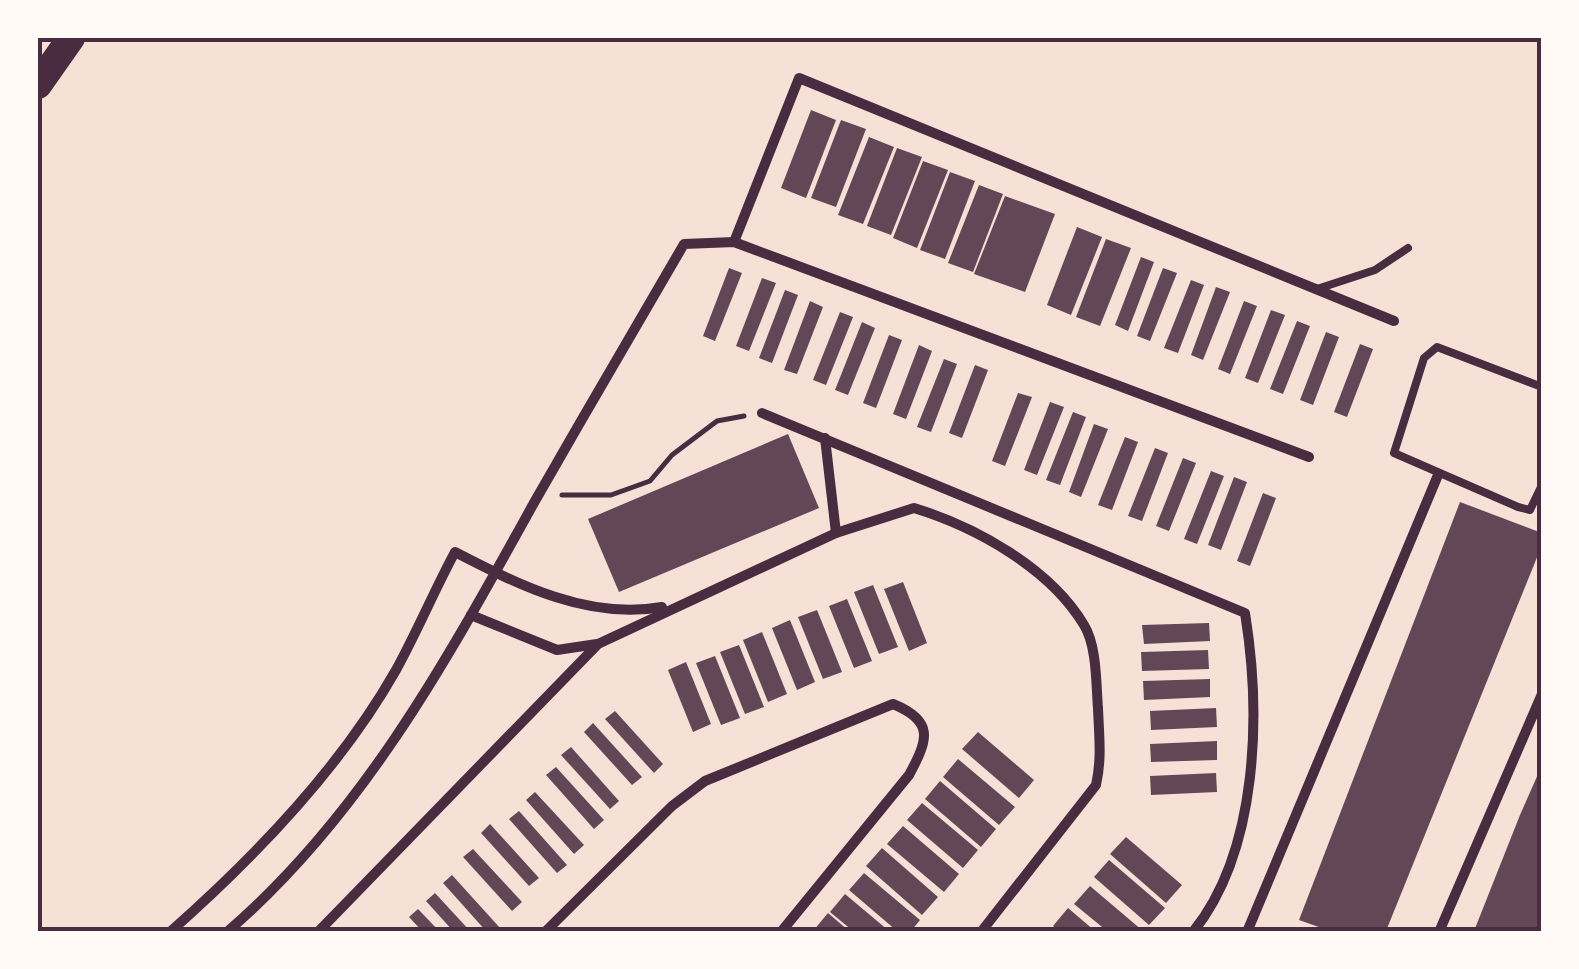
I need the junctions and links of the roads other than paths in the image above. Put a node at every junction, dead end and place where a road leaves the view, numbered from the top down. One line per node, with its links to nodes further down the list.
1 (71, 38): 2 (highway)
2 (38, 85)
3 (734, 242): 5 (street); 10 (street); 14 (street)
4 (1408, 248): 5 (lane)
5 (1313, 290): 6 (street)
6 (1394, 321)
7 (1542, 387): 11 (lane)
8 (762, 412): 9 (street)
9 (825, 438): 13 (street); 25 (street)
10 (1309, 457)
11 (1438, 475): 12 (lane); 26 (street)
12 (1542, 485)
13 (836, 534): 15 (street); 24 (street)
14 (496, 573): 15 (street); 16 (street); 19 (street)
15 (678, 604): 17 (street)
16 (470, 615): 17 (street); 20 (street)
17 (598, 644): 21 (street)
18 (1542, 694): 27 (street)
19 (170, 932)
20 (227, 932)
21 (318, 932)
22 (544, 932): 23 (street)
23 (780, 932)
24 (981, 932)
25 (1193, 932)
26 (1247, 932)
27 (1439, 932)

